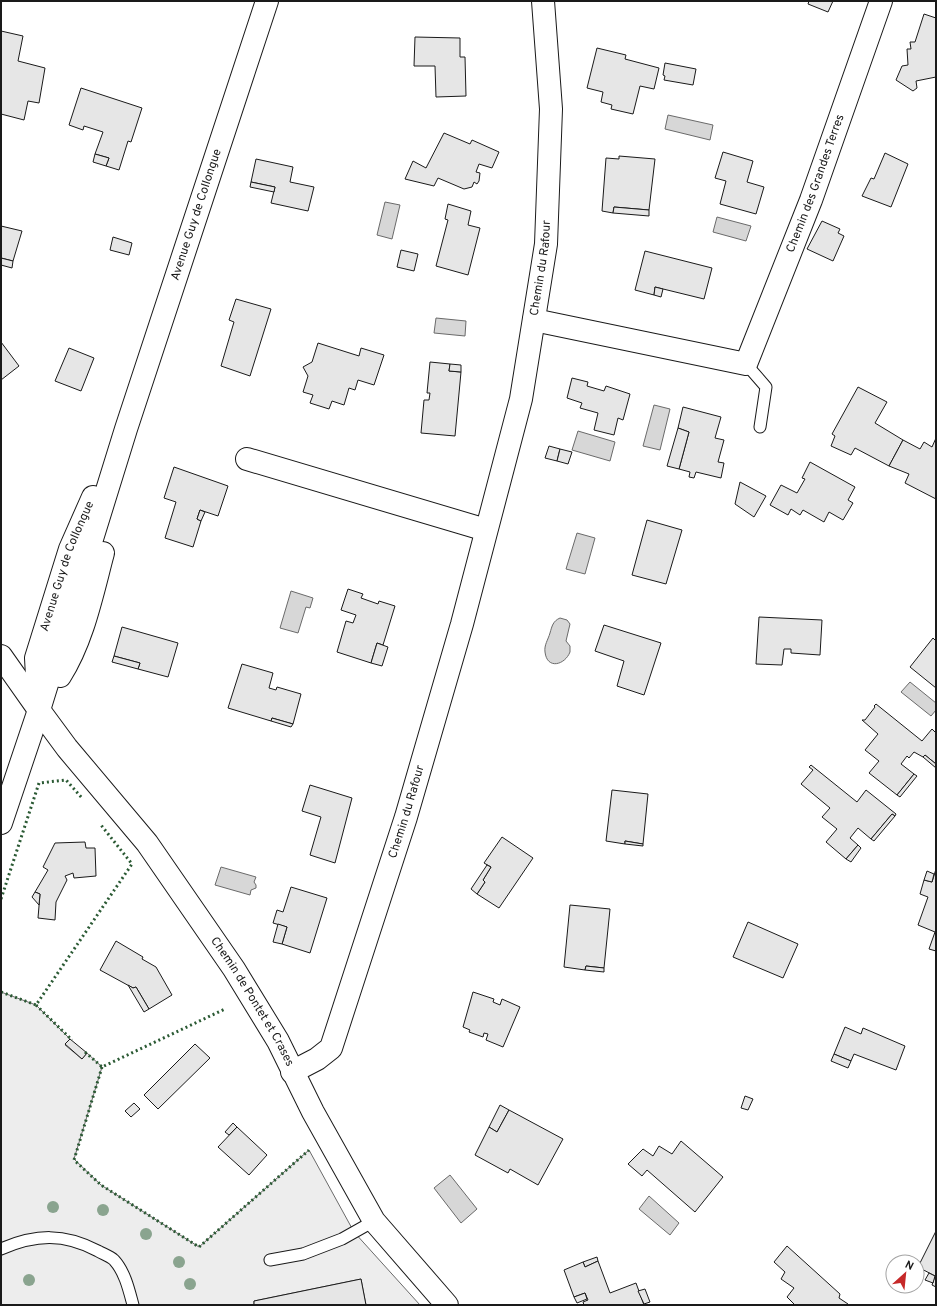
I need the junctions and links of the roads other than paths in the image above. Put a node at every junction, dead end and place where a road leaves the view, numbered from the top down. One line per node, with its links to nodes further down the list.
1 (267, 1): 7 (street, Avenue Guy de Collongue)
2 (543, 1): 4 (street, Chemin du Rafour)
3 (881, 1): 5 (street, Chemin des Grandes Terres)
4 (534, 320): 5 (street); 9 (street, Chemin du Rafour)
5 (746, 364): 6 (lane)
6 (760, 427)
7 (126, 429): 11 (street, Avenue Guy de Collongue); 11 (street, Avenue Guy de Collongue)
8 (247, 459): 9 (street)
9 (486, 530): 13 (street, Chemin du Rafour)
10 (1, 656): 11 (street, Chemin de Pontet et Crases)
11 (39, 710): 12 (street, Avenue Guy de Collongue); 13 (street, Chemin de Pontet et Crases)
12 (1, 823)
13 (292, 1072): 14 (street, Chemin de Pontet et Crases)
14 (374, 1221): 16 (lane); 18 (street, Chemin de Pontet et Crases)
15 (1, 1249): 17 (lane)
16 (270, 1260)
17 (133, 1305)
18 (447, 1305)

